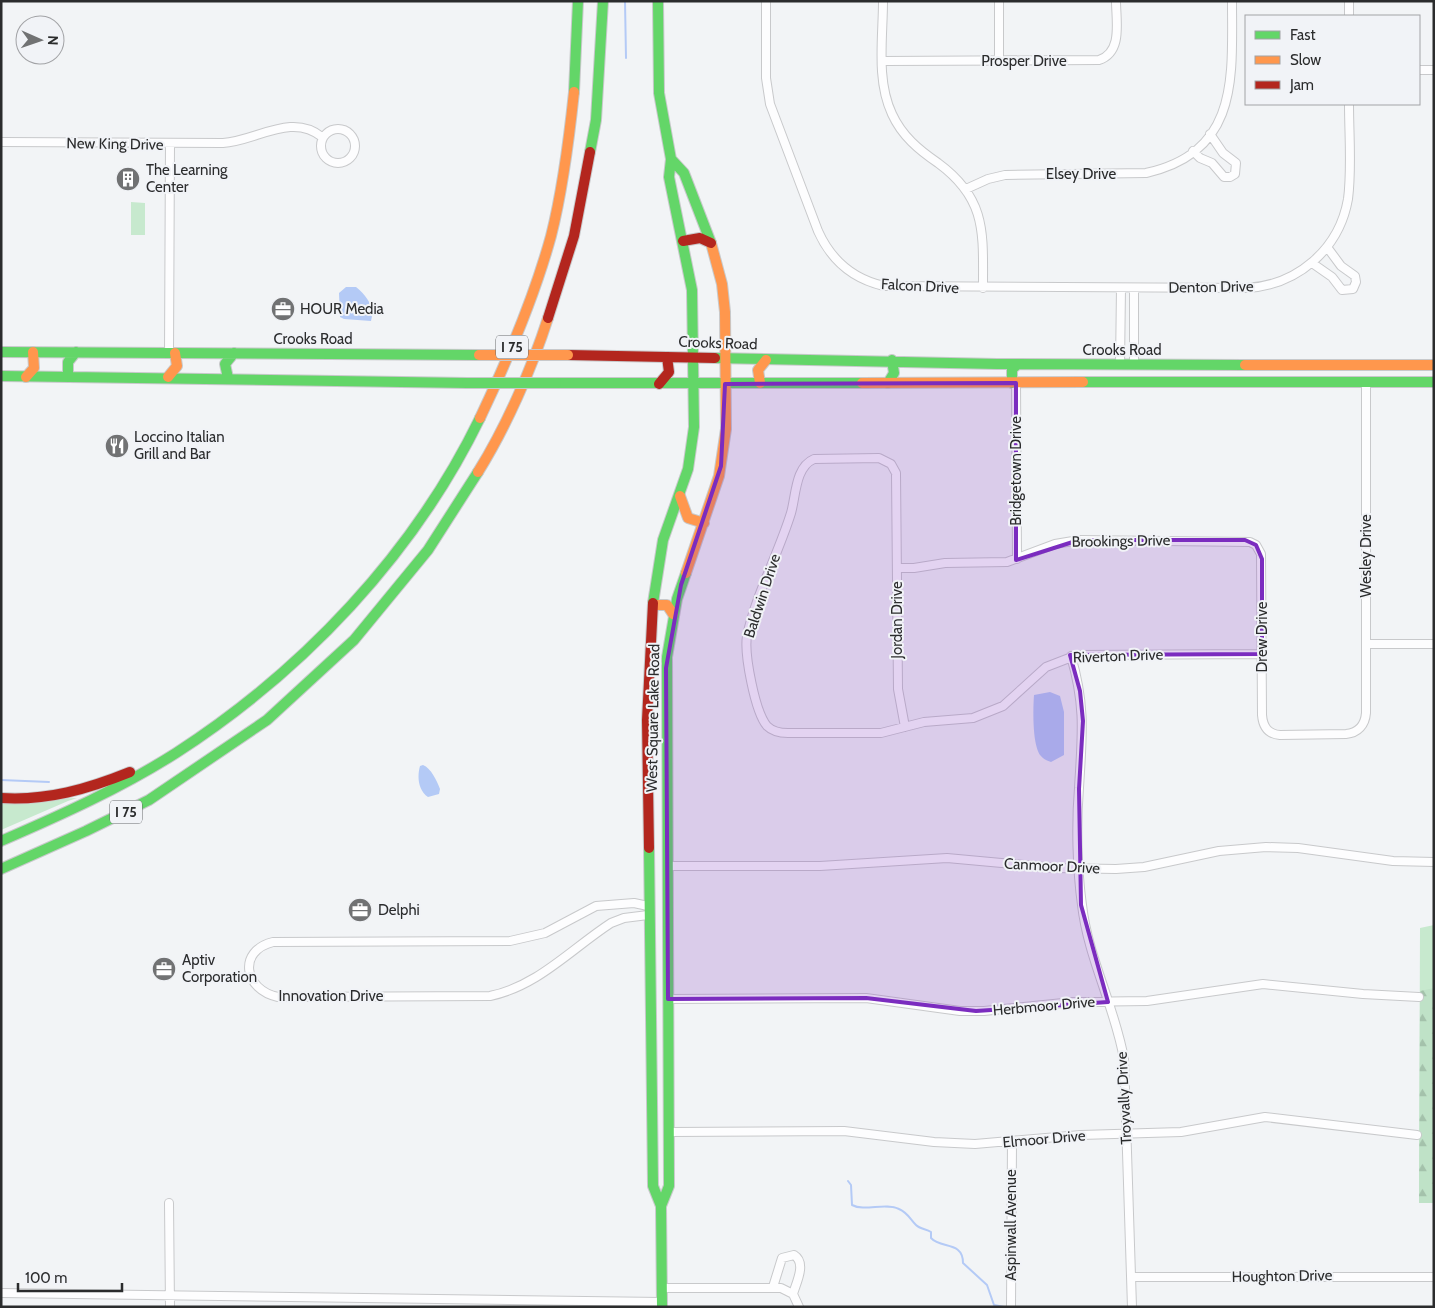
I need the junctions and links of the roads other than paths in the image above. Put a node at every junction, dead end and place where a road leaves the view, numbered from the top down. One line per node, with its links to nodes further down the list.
1 (578, 1): 73 (main road, I 75)
2 (603, 1): 80 (main road, I 75)
3 (658, 1): 21 (main road, West Square Lake Road)
4 (766, 1): 27 (street, Falcon Drive)
5 (882, 1): 11 (street)
6 (999, 1): 12 (street)
7 (1116, 1): 12 (street, Prosper Drive)
8 (1232, 1): 16 (street, Elsey Drive)
9 (1349, 1): 10 (street)
10 (1349, 15)
11 (882, 61): 12 (street, Prosper Drive); 22 (street)
12 (999, 61)
13 (1420, 70): 14 (street)
14 (1434, 70)
15 (1349, 105): 25 (street, Denton Drive)
16 (1210, 134): 20 (street, Elsey Drive); 20 (street)
17 (322, 137): 17 (street); 19 (street)
18 (1, 142): 19 (street, New King Drive)
19 (170, 143): 33 (street, New King Drive)
20 (1194, 151): 22 (street, Elsey Drive)
21 (671, 159): 23 (main road, West Square Lake Road); 24 (main road, West Square Lake Road)
22 (966, 189): 27 (street)
23 (683, 241): 24 (main road); 36 (main road, West Square Lake Road)
24 (711, 243): 37 (main road, West Square Lake Road)
25 (1327, 247): 26 (street, Denton Drive); 26 (street)
26 (1312, 263): 29 (street, Denton Drive)
27 (983, 288): 28 (street, Falcon Drive)
28 (1120, 288): 29 (street, Falcon Drive); 41 (street)
29 (1134, 288): 42 (street)
30 (1, 352): 31 (main road, Crooks Road)
31 (33, 352): 32 (main road, Crooks Road); 46 (main road)
32 (76, 352): 33 (main road, Crooks Road); 47 (main road)
33 (172, 353): 34 (main road, Crooks Road); 48 (main road)
34 (234, 353): 35 (main road, Crooks Road, bridge); 49 (main road)
35 (667, 357): 36 (main road, Crooks Road); 55 (main road)
36 (693, 357): 37 (main road, Crooks Road); 56 (main road, West Square Lake Road)
37 (725, 358): 38 (main road, Crooks Road); 57 (main road, West Square Lake Road)
38 (766, 360): 39 (main road, Crooks Road); 58 (main road)
39 (892, 360): 40 (main road, Crooks Road); 53 (main road)
40 (1018, 364): 41 (main road, Crooks Road); 54 (main road)
41 (1120, 365): 42 (main road, Crooks Road)
42 (1134, 365): 43 (main road, Crooks Road); 50 (main road)
43 (1370, 365): 44 (main road, Crooks Road); 51 (main road)
44 (1434, 365)
45 (1, 376): 46 (main road, Crooks Road)
46 (26, 377): 47 (main road, Crooks Road)
47 (68, 377): 48 (main road, Crooks Road)
48 (168, 377): 49 (main road, Crooks Road)
49 (228, 378): 55 (main road, Crooks Road, bridge)
50 (1128, 381): 51 (main road, Crooks Road); 54 (main road, Crooks Road)
51 (1365, 382): 52 (main road, Crooks Road); 67 (street, Wesley Drive)
52 (1434, 382)
53 (888, 383): 54 (main road, Crooks Road); 58 (main road, Crooks Road)
54 (1014, 383): 63 (street, Bridgetown Drive)
55 (659, 384): 56 (main road, Crooks Road)
56 (694, 384): 57 (main road, Crooks Road); 60 (main road, West Square Lake Road)
57 (725, 384): 58 (main road, Crooks Road); 61 (main road, West Square Lake Road)
58 (760, 384)
59 (806, 463): 64 (street, Jordan Drive); 71 (street, Baldwin Drive)
60 (680, 495): 61 (main road); 65 (main road, West Square Lake Road)
61 (704, 523): 66 (main road, West Square Lake Road)
62 (1256, 545): 63 (street, Brookings Drive); 69 (street, Drew Drive)
63 (1017, 559): 64 (street, Brookings Drive)
64 (898, 568): 71 (street, Jordan Drive)
65 (653, 605): 66 (main road); 74 (main road, West Square Lake Road)
66 (673, 614): 75 (main road, West Square Lake Road)
67 (1366, 644): 68 (street); 72 (street, Wesley Drive)
68 (1434, 644)
69 (1262, 654): 70 (street, Riverton Drive); 72 (street, Drew Drive)
70 (1071, 656): 71 (street, Riverton Drive); 81 (street, Troyvally Drive)
71 (905, 727)
72 (1267, 730)
73 (177, 752): 76 (main road); 77 (main road, I 75)
74 (648, 766): 75 (main road); 82 (main road, West Square Lake Road)
75 (667, 771): 79 (main road, West Square Lake Road)
76 (1, 798)
77 (1, 841)
78 (1434, 862): 81 (street, Canmoor Drive)
79 (668, 866): 81 (street, Canmoor Drive); 83 (main road, West Square Lake Road)
80 (1, 869)
81 (1079, 869): 86 (street, Troyvally Drive)
82 (648, 911): 82 (street, Innovation Drive); 83 (main road); 91 (main road, West Square Lake Road)
83 (668, 916): 85 (main road, West Square Lake Road)
84 (1419, 997): 86 (street, Herbmoor Drive)
85 (668, 998): 86 (street, Herbmoor Drive); 87 (main road, West Square Lake Road)
86 (1108, 1002): 88 (street, Troyvally Drive)
87 (669, 1132): 90 (street, Elmoor Drive); 92 (main road, West Square Lake Road)
88 (1125, 1134): 89 (street, Elmoor Drive); 90 (street, Elmoor Drive); 95 (street, Troyvally Drive)
89 (1417, 1135)
90 (1012, 1142): 105 (street, Aspinwall Avenue)
91 (653, 1158): 92 (main road); 94 (main road, West Square Lake Road)
92 (669, 1163): 94 (main road, West Square Lake Road)
93 (169, 1203): 101 (street)
94 (661, 1206): 97 (main road, West Square Lake Road)
95 (1131, 1277): 96 (street, Houghton Drive); 106 (street, Troyvally Drive)
96 (1434, 1277)
97 (662, 1288): 98 (street); 102 (main road, West Square Lake Road)
98 (773, 1288): 100 (street); 100 (street)
99 (1, 1292): 101 (street)
100 (793, 1294): 104 (street)
101 (170, 1295): 102 (street); 103 (street)
102 (662, 1304)
103 (170, 1307)
104 (799, 1307)
105 (1011, 1307)
106 (1132, 1307)

